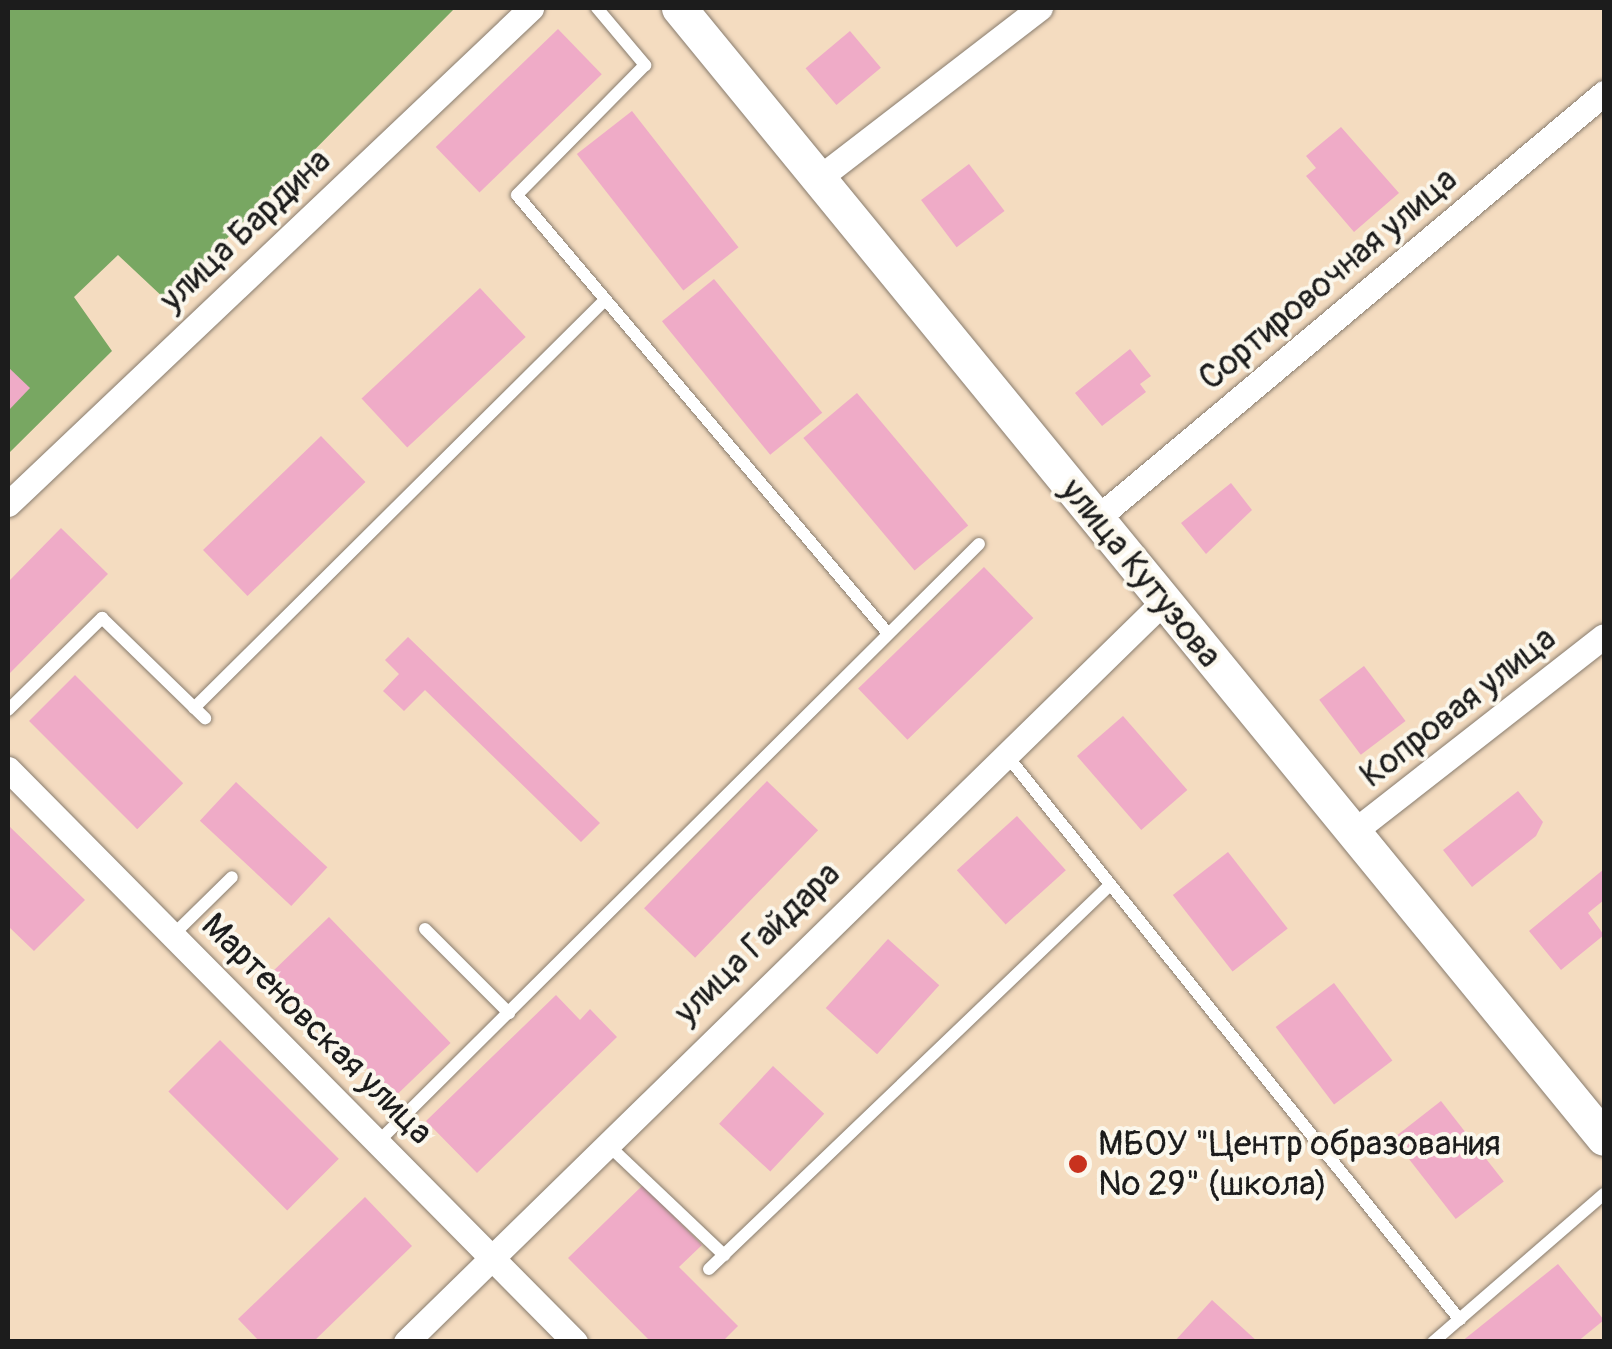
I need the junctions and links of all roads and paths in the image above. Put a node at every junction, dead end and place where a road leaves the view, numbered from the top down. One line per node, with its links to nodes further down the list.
1 (532, 8): 8 (street, улица Бардина)
2 (597, 8): 7 (lane)
3 (680, 8): 6 (main road, улица Кутузова)
4 (1040, 8): 6 (street)
5 (1604, 93): 9 (street, Сортировочная улица)
6 (819, 178): 9 (main road, улица Кутузова)
7 (605, 300): 12 (lane); 14 (lane)
8 (8, 504)
9 (1096, 519): 11 (main road, улица Кутузова)
10 (979, 544): 12 (lane)
11 (1163, 602): 15 (street, улица Гайдара); 17 (main road, улица Кутузова)
12 (886, 631): 22 (lane)
13 (1604, 636): 17 (street, Копровая улица)
14 (8, 710)
15 (1002, 750): 19 (lane); 25 (street, улица Гайдара)
16 (8, 769): 21 (street, Мартеновская улица)
17 (1353, 832): 23 (main road, улица Кутузова)
18 (232, 877): 21 (lane)
19 (1110, 885): 28 (lane); 30 (lane)
20 (425, 928): 22 (lane)
21 (174, 934): 24 (street, Мартеновская улица)
22 (508, 1013): 24 (lane)
23 (1604, 1138)
24 (380, 1140): 27 (street, Мартеновская улица)
25 (604, 1142): 27 (street, улица Гайдара); 28 (lane)
26 (1604, 1194): 30 (lane)
27 (490, 1254): 31 (street, улица Гайдара); 32 (street, Мартеновская улица)
28 (724, 1254): 29 (lane)
29 (709, 1269)
30 (1460, 1320): 33 (lane)
31 (406, 1342)
32 (574, 1342)
33 (1433, 1342)

